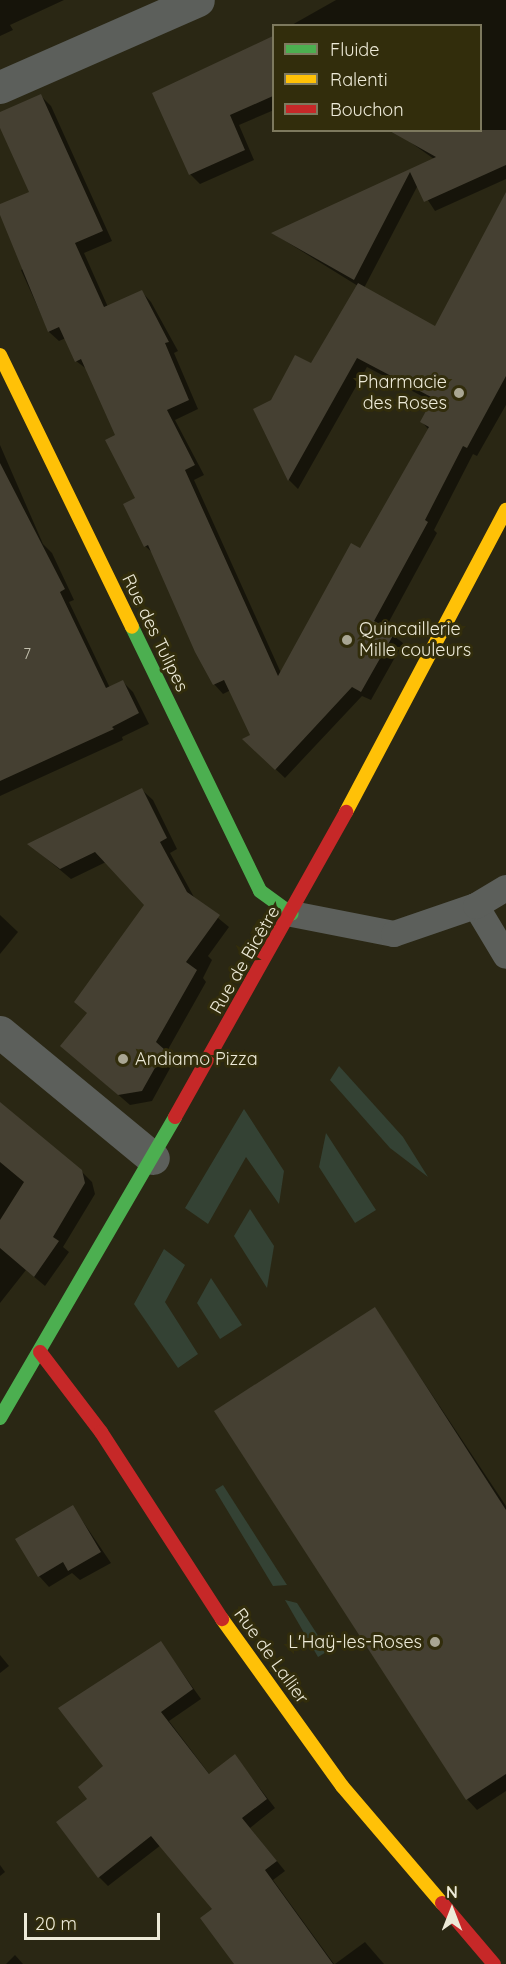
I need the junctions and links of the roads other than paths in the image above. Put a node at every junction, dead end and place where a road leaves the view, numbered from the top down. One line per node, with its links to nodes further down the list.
1 (198, 0): 2 (street)
2 (0, 87)
3 (0, 355): 7 (street, Rue des Tulipes)
4 (506, 510): 7 (street, Rue de Bicêtre)
5 (506, 888): 6 (lane)
6 (476, 906): 7 (lane); 8 (lane)
7 (292, 914): 10 (street, Rue de Bicêtre)
8 (506, 956)
9 (0, 1032): 10 (street)
10 (153, 1158): 11 (street, Rue de Bicêtre)
11 (40, 1352): 12 (street, Rue de Bicêtre); 13 (street, Rue de Lallier)
12 (0, 1418)
13 (494, 1964)

